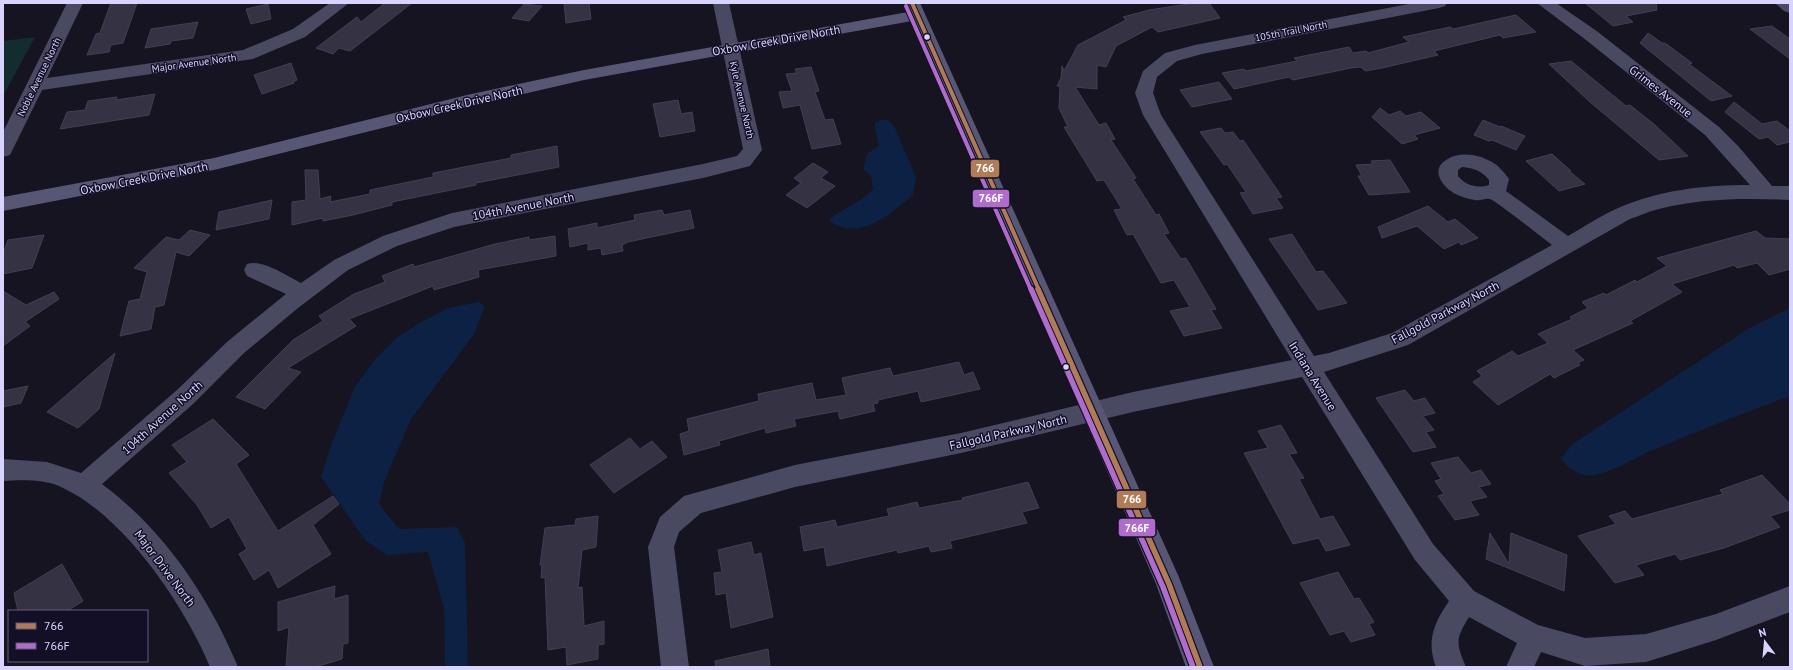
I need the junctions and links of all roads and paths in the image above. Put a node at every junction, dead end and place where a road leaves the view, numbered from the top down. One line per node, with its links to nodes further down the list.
1 (75, 3): 11 (street, Noble Avenue North)
2 (341, 3): 11 (street, Major Avenue North)
3 (721, 3): 9 (street, Kyle Avenue North)
4 (1439, 3): 10 (street, 105th Trail North)
5 (1545, 3): 15 (street, Grimes Avenue)
6 (1783, 3): 7 (street)
7 (1790, 8)
8 (915, 9): 9 (street, Oxbow Creek Drive North); 22 (street)
9 (730, 48): 12 (street, Kyle Avenue North); 17 (street, Oxbow Creek Drive North)
10 (1149, 75): 21 (street, Indiana Avenue)
11 (35, 85): 13 (street, Noble Avenue North)
12 (753, 150): 20 (street, 104th Avenue North)
13 (3, 151)
14 (1494, 192): 18 (street)
15 (1766, 192): 16 (street, Fallgold Parkway North); 18 (street, Fallgold Parkway North)
16 (1790, 193)
17 (3, 204)
18 (1568, 246): 21 (street, Fallgold Parkway North)
19 (254, 270): 20 (street)
20 (303, 293): 24 (street, 104th Avenue North)
21 (1306, 366): 22 (street, Fallgold Parkway North); 26 (street, Indiana Avenue)
22 (1092, 413): 29 (street, Fallgold Parkway North); 30 (street)
23 (3, 470): 24 (street)
24 (83, 486): 28 (street, Major Drive North)
25 (1790, 599): 27 (street, Indiana Avenue)
26 (1465, 600): 27 (street, Indiana Avenue); 31 (street)
27 (1534, 637): 32 (street)
28 (224, 667)
29 (675, 667)
30 (1200, 667)
31 (1452, 667)
32 (1520, 667)

